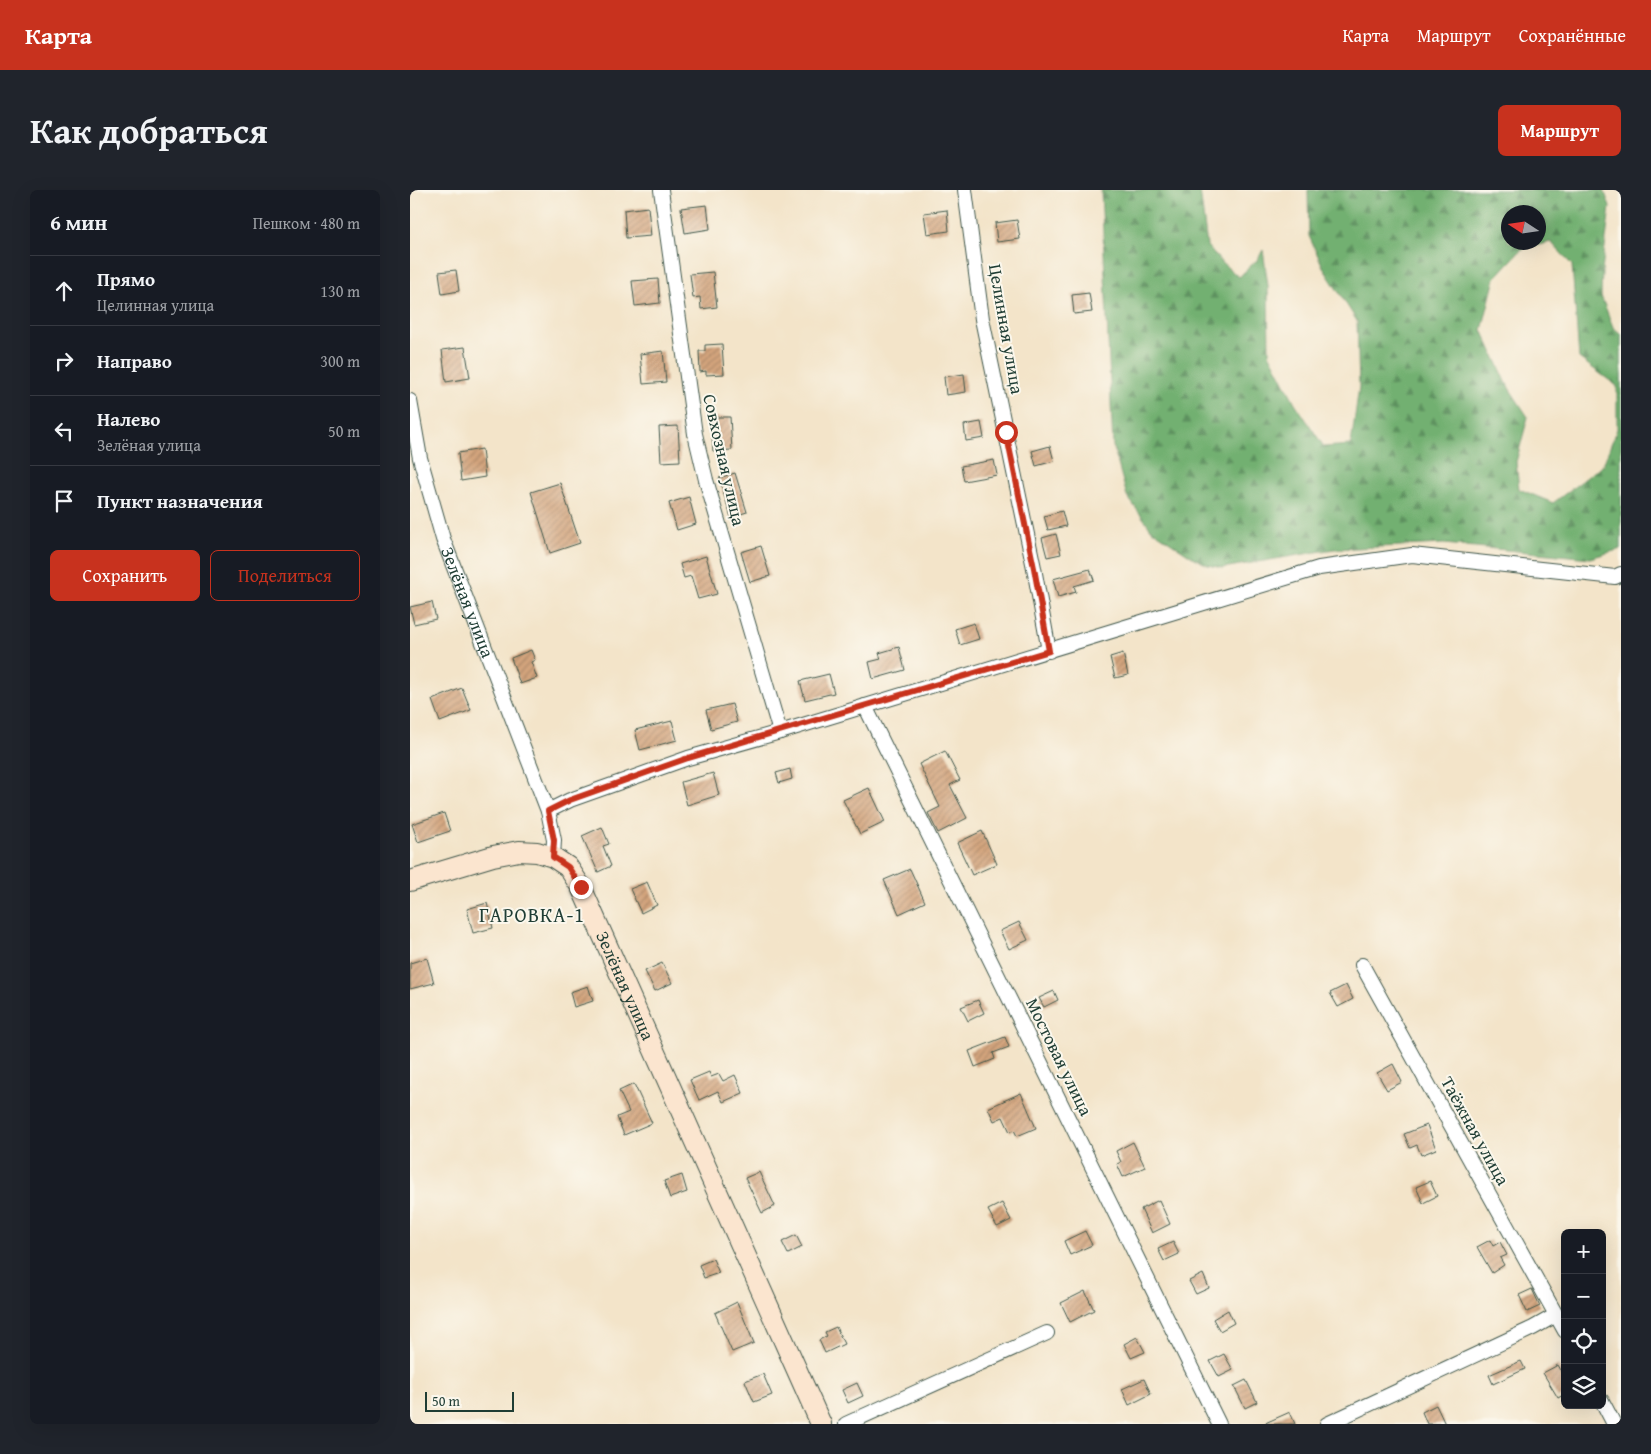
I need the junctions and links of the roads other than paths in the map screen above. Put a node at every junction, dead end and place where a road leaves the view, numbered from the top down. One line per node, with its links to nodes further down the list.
1 (661, 190): 7 (street, Совхозная улица)
2 (965, 190): 5 (street, Целинная улица)
3 (410, 401): 8 (street, Зелёная улица)
4 (1621, 574): 5 (street)
5 (1049, 651): 6 (street)
6 (865, 706): 7 (street); 19 (street, Мостовая улица)
7 (780, 732): 8 (street)
8 (548, 811): 9 (street, Зелёная улица)
9 (553, 857): 10 (main road); 17 (main road, Зелёная улица)
10 (410, 881)
11 (1362, 965): 12 (street, Таёжная улица)
12 (1556, 1315): 13 (street, Таёжная улица); 16 (street)
13 (1561, 1324)
14 (1047, 1333): 18 (street)
15 (1606, 1409): 21 (street)
16 (1355, 1418): 20 (street)
17 (821, 1424)
18 (846, 1424)
19 (1219, 1424)
20 (1327, 1424)
21 (1614, 1424)

